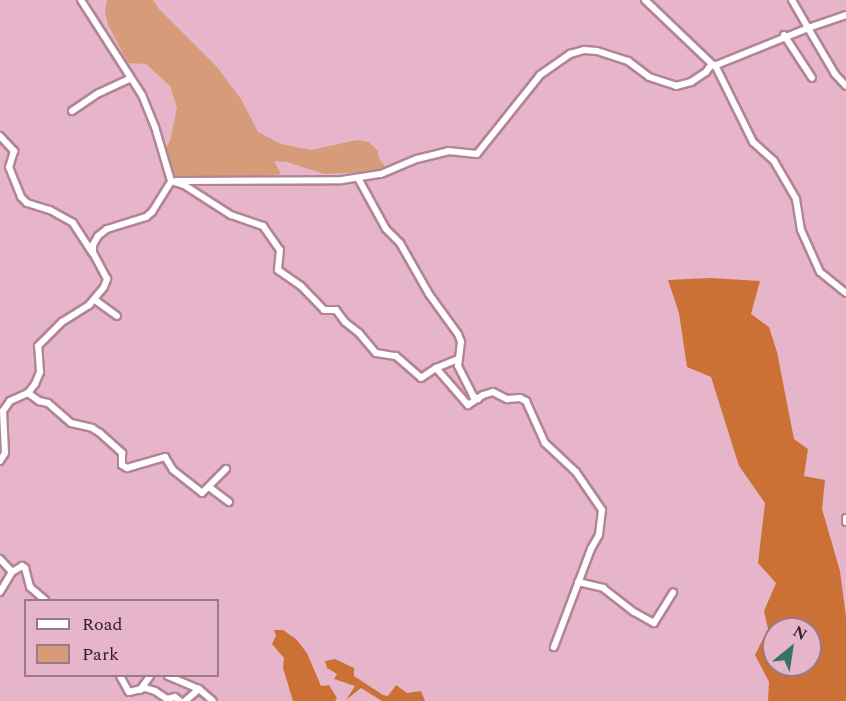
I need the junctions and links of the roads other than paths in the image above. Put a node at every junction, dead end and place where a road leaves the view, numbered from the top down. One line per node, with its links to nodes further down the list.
1 (81, 0): 8 (street)
2 (645, 0): 7 (street)
3 (792, 0): 5 (street)
4 (846, 15): 5 (street)
5 (808, 28): 6 (street); 10 (street)
6 (784, 35): 7 (street); 9 (street)
7 (713, 65): 13 (street); 16 (street)
8 (131, 78): 11 (street); 14 (street)
9 (812, 78)
10 (846, 86)
11 (72, 111)
12 (0, 136): 15 (street)
13 (358, 178): 14 (street); 19 (street)
14 (173, 181): 15 (street); 20 (street)
15 (93, 253): 17 (street)
16 (846, 293)
17 (95, 300): 18 (street); 21 (street)
18 (117, 315)
19 (458, 359): 20 (street); 22 (street)
20 (436, 368): 22 (street)
21 (28, 393): 23 (street); 25 (street)
22 (483, 395): 29 (street)
23 (0, 461)
24 (226, 469): 25 (street)
25 (208, 487): 26 (street)
26 (229, 502)
27 (0, 560): 28 (street)
28 (12, 572): 30 (street); 32 (street)
29 (578, 582): 31 (street); 33 (street)
30 (0, 592)
31 (673, 593)
32 (44, 599)
33 (554, 647)
34 (121, 677): 38 (street)
35 (149, 677): 38 (street)
36 (172, 677): 37 (street)
37 (199, 689): 40 (street); 41 (street)
38 (140, 691): 39 (street)
39 (180, 701)
40 (186, 701)
41 (213, 701)

